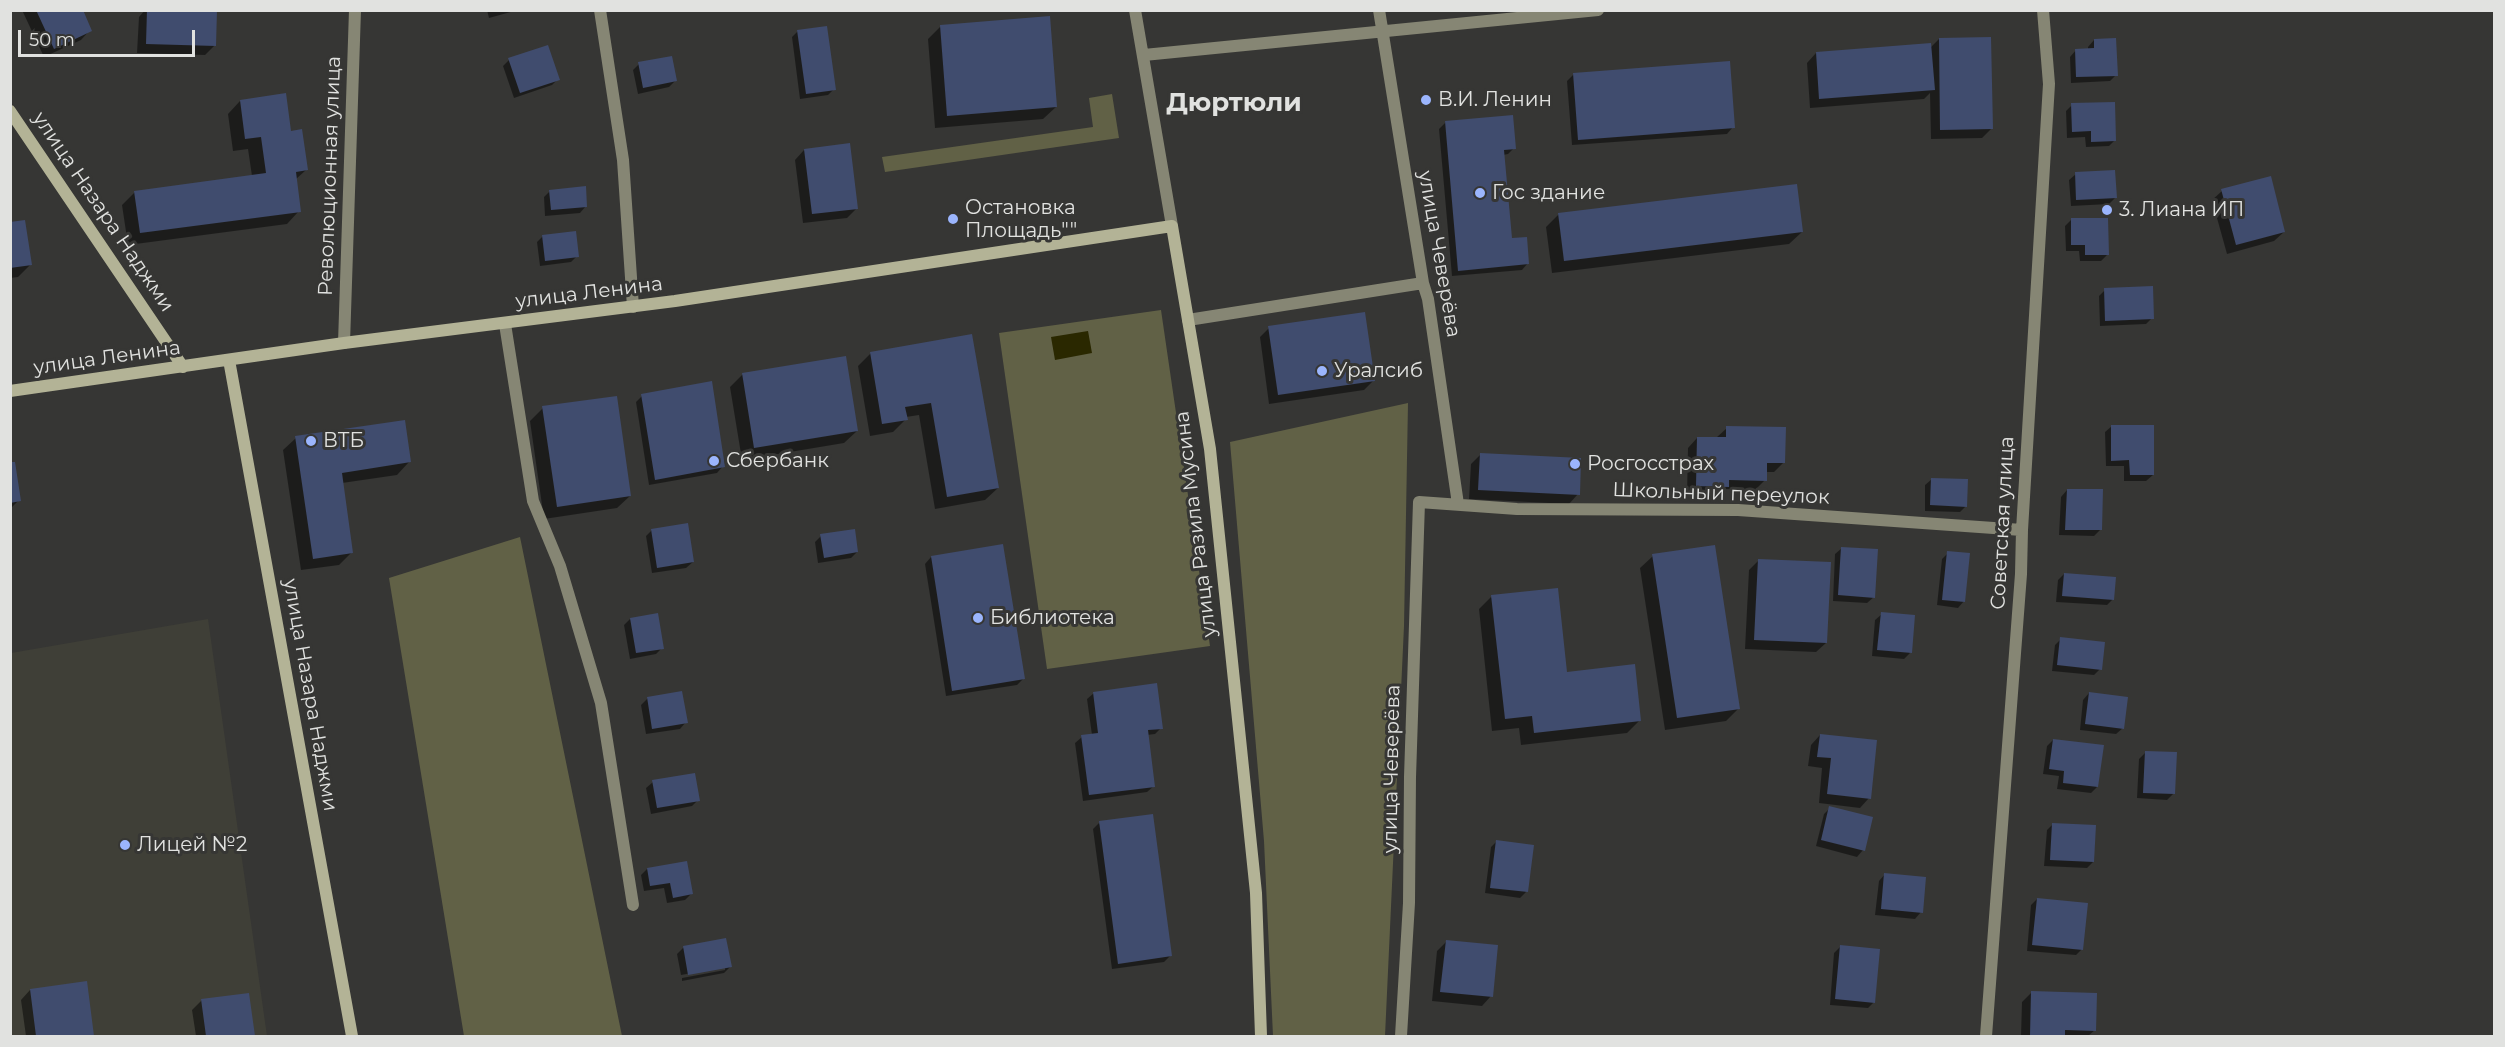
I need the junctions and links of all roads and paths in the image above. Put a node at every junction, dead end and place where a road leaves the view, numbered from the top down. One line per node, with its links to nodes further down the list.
1 (355, 10): 15 (street, Революционная улица)
2 (600, 10): 12 (street)
3 (1135, 10): 8 (street, улица Разила Мусина)
4 (1379, 10): 7 (street, улица Чеверёва)
5 (1598, 10): 7 (street)
6 (2043, 10): 21 (street, Советская улица)
7 (1384, 33): 8 (street); 11 (street, улица Чеверёва)
8 (1144, 55): 10 (street, улица Разила Мусина)
9 (10, 111): 17 (main road, улица Назара Наджми)
10 (1172, 226): 12 (main road, улица Ленина); 13 (main road, улица Разила Мусина)
11 (1423, 283): 13 (street); 20 (street, улица Чеверёва)
12 (633, 307): 14 (main road, улица Ленина)
13 (1188, 320): 24 (main road, улица Разила Мусина)
14 (505, 324): 15 (main road, улица Ленина); 22 (street)
15 (344, 344): 16 (main road, улица Ленина)
16 (229, 360): 17 (main road, улица Ленина); 23 (main road, улица Назара Наджми)
17 (183, 367): 18 (main road, улица Ленина)
18 (10, 391)
19 (1419, 502): 20 (street, Школьный переулок); 25 (street, улица Чеверёва)
20 (1458, 504): 21 (street, Школьный переулок)
21 (2022, 530): 26 (street, Советская улица)
22 (633, 905)
23 (352, 1036)
24 (1261, 1036)
25 (1401, 1036)
26 (1986, 1036)

